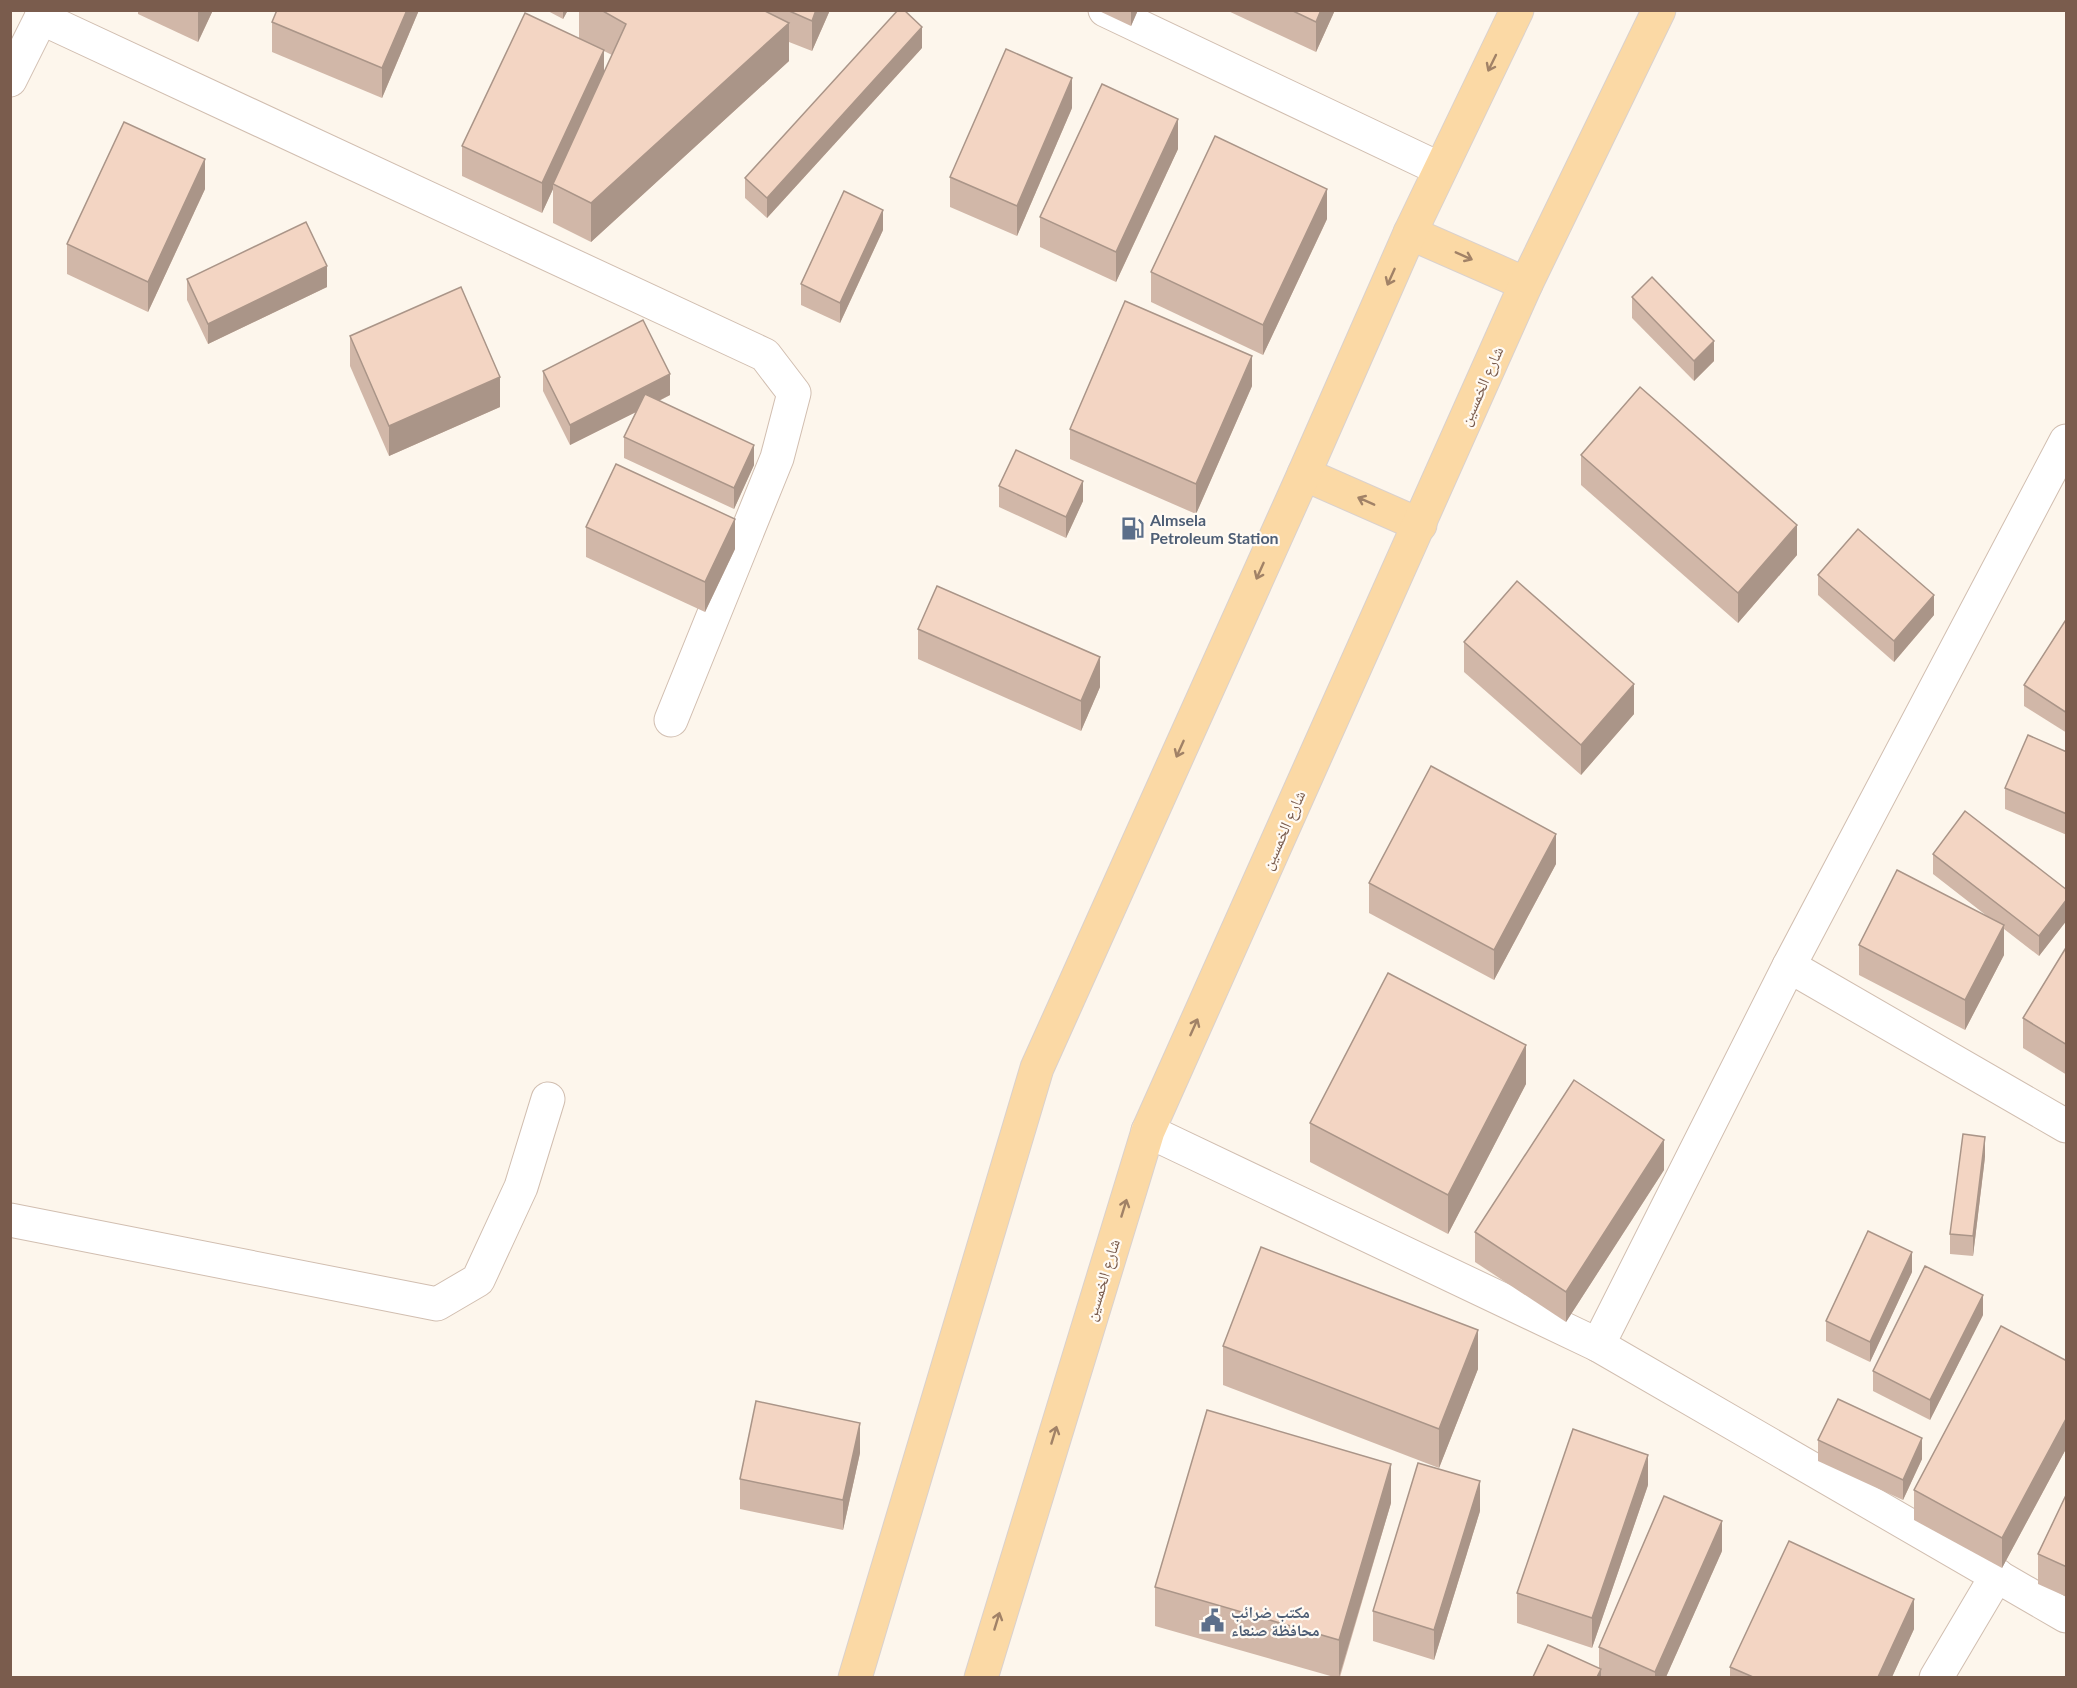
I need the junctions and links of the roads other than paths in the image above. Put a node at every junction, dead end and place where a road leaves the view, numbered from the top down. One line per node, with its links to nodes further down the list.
1 (1105, 10): 6 (street)
2 (1517, 10): 6 (main road, one-way to 6)
3 (1659, 10): 8 (main road, شارع الخمسين)
4 (43, 14): 5 (street); 12 (street)
5 (10, 80)
6 (1440, 169): 7 (main road)
7 (1410, 233): 8 (main road, one-way to 8); 10 (main road, one-way to 10)
8 (1526, 284): 11 (main road, شارع الخمسين)
9 (2067, 441): 13 (street)
10 (1304, 474): 11 (main road, one-way to 10); 21 (main road, one-way to 21)
11 (1420, 525): 16 (main road, شارع الخمسين, one-way to 11)
12 (671, 720)
13 (1789, 966): 15 (street); 18 (street)
14 (548, 1099): 17 (street)
15 (2067, 1126)
16 (1148, 1131): 18 (street); 22 (main road, شارع الخمسين, one-way to 16)
17 (10, 1220)
18 (1598, 1345): 19 (street)
19 (1997, 1575): 20 (street); 23 (street)
20 (2067, 1616)
21 (855, 1677)
22 (981, 1677)
23 (1936, 1677)

